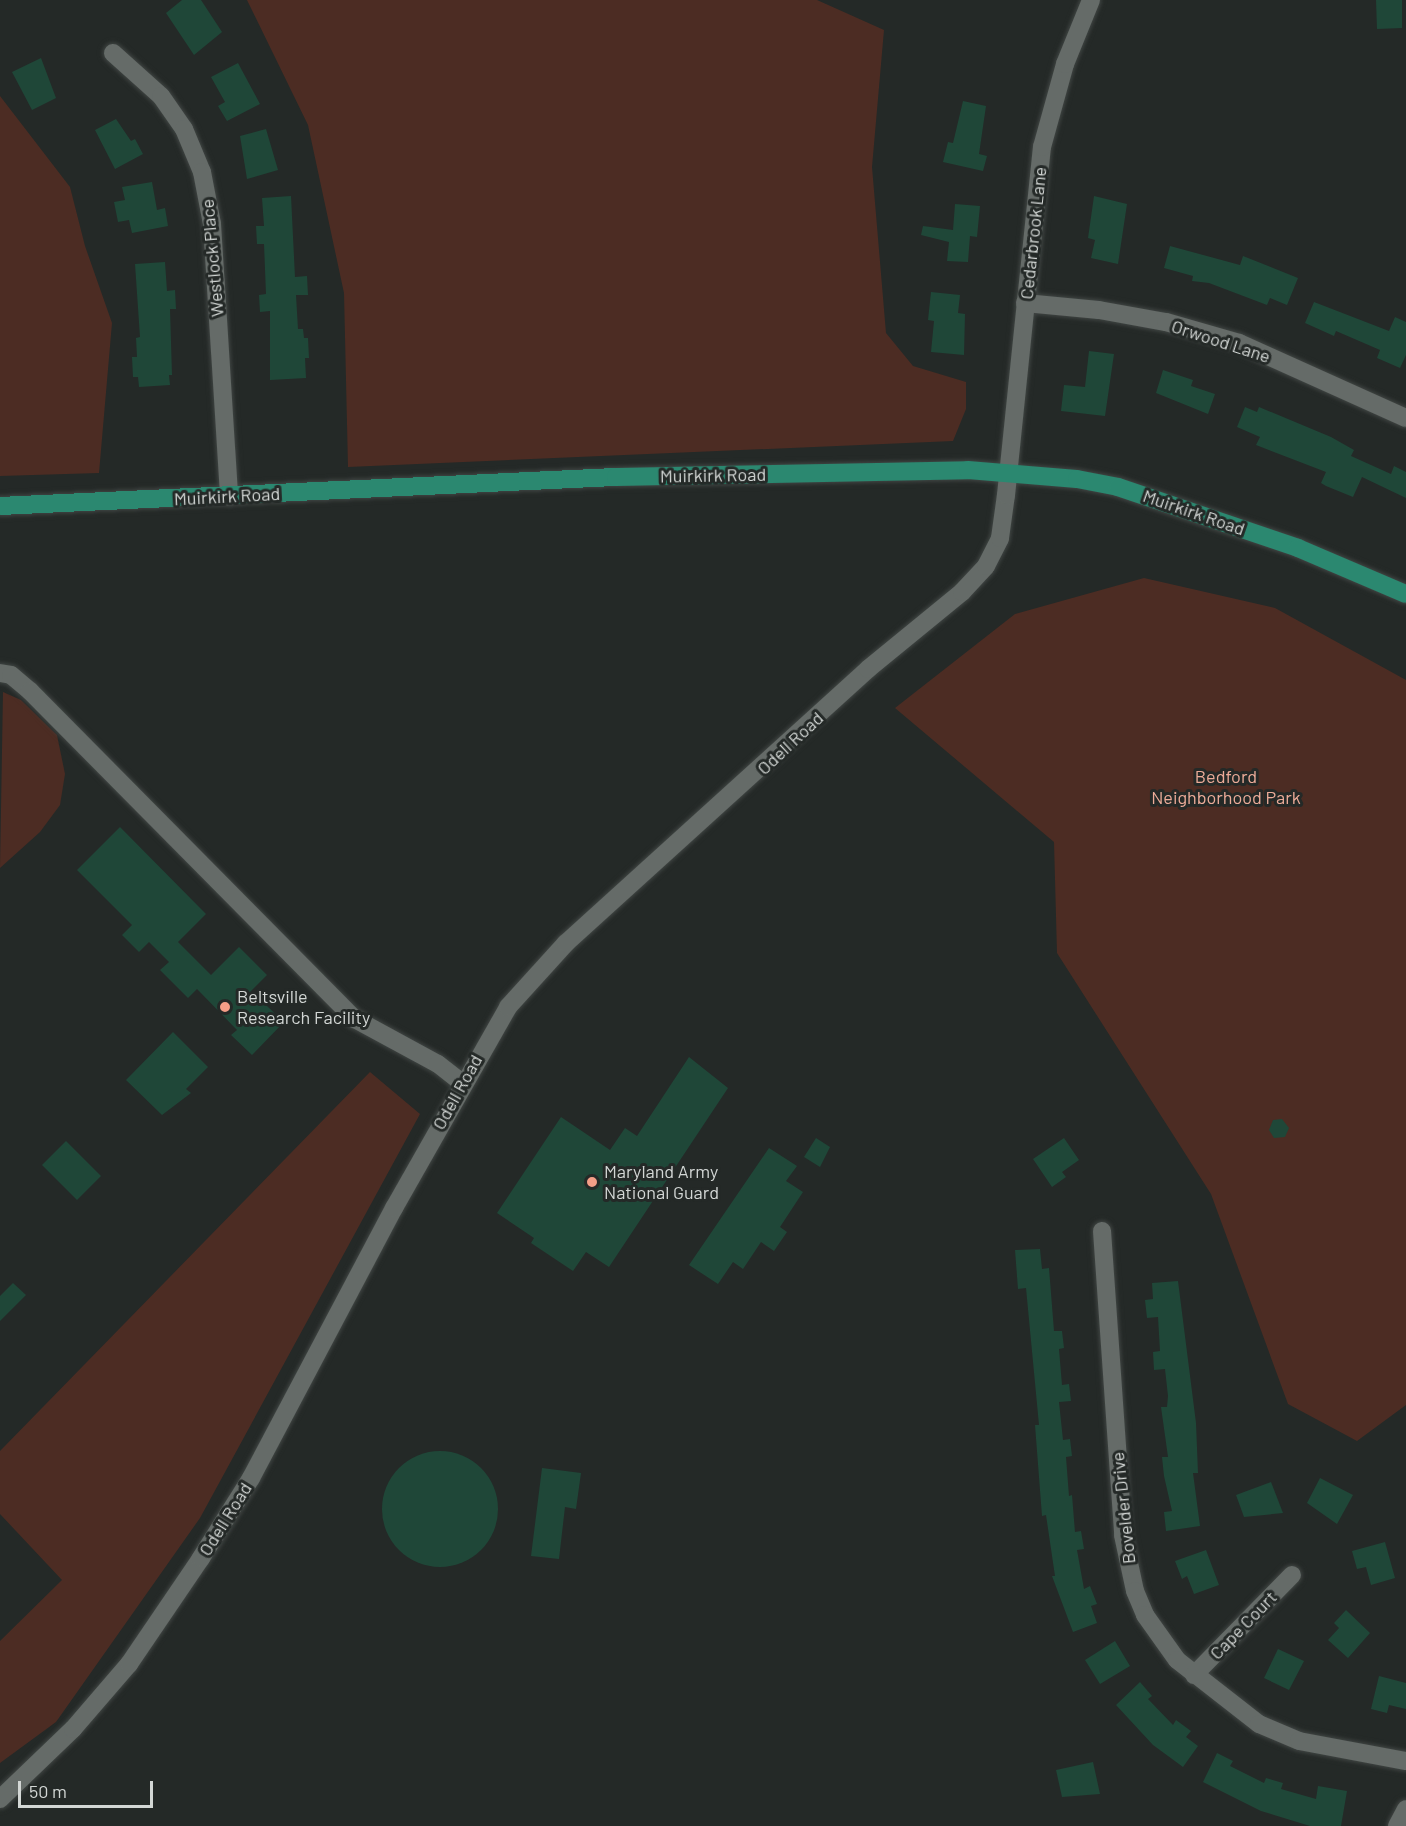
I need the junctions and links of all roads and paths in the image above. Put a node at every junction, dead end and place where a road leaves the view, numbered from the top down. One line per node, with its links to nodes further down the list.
1 (1090, 0): 3 (street, Cedarbrook Lane)
2 (113, 52): 6 (street, Westlock Place)
3 (1025, 303): 4 (street, Orwood Lane); 5 (street, Cedarbrook Lane)
4 (1406, 418)
5 (1006, 473): 6 (main road, Muirkirk Road); 8 (main road, Muirkirk Road); 10 (street, Odell Road)
6 (229, 495): 7 (main road, Muirkirk Road)
7 (0, 506)
8 (1406, 594)
9 (0, 673): 10 (street)
10 (462, 1083): 15 (street, Odell Road)
11 (1102, 1231): 13 (street, Bovelder Drive)
12 (1292, 1575): 13 (street, Cape Court)
13 (1194, 1675): 14 (street, Bovelder Drive)
14 (1406, 1761)
15 (0, 1799)
16 (1406, 1809): 17 (street)
17 (1397, 1826)

